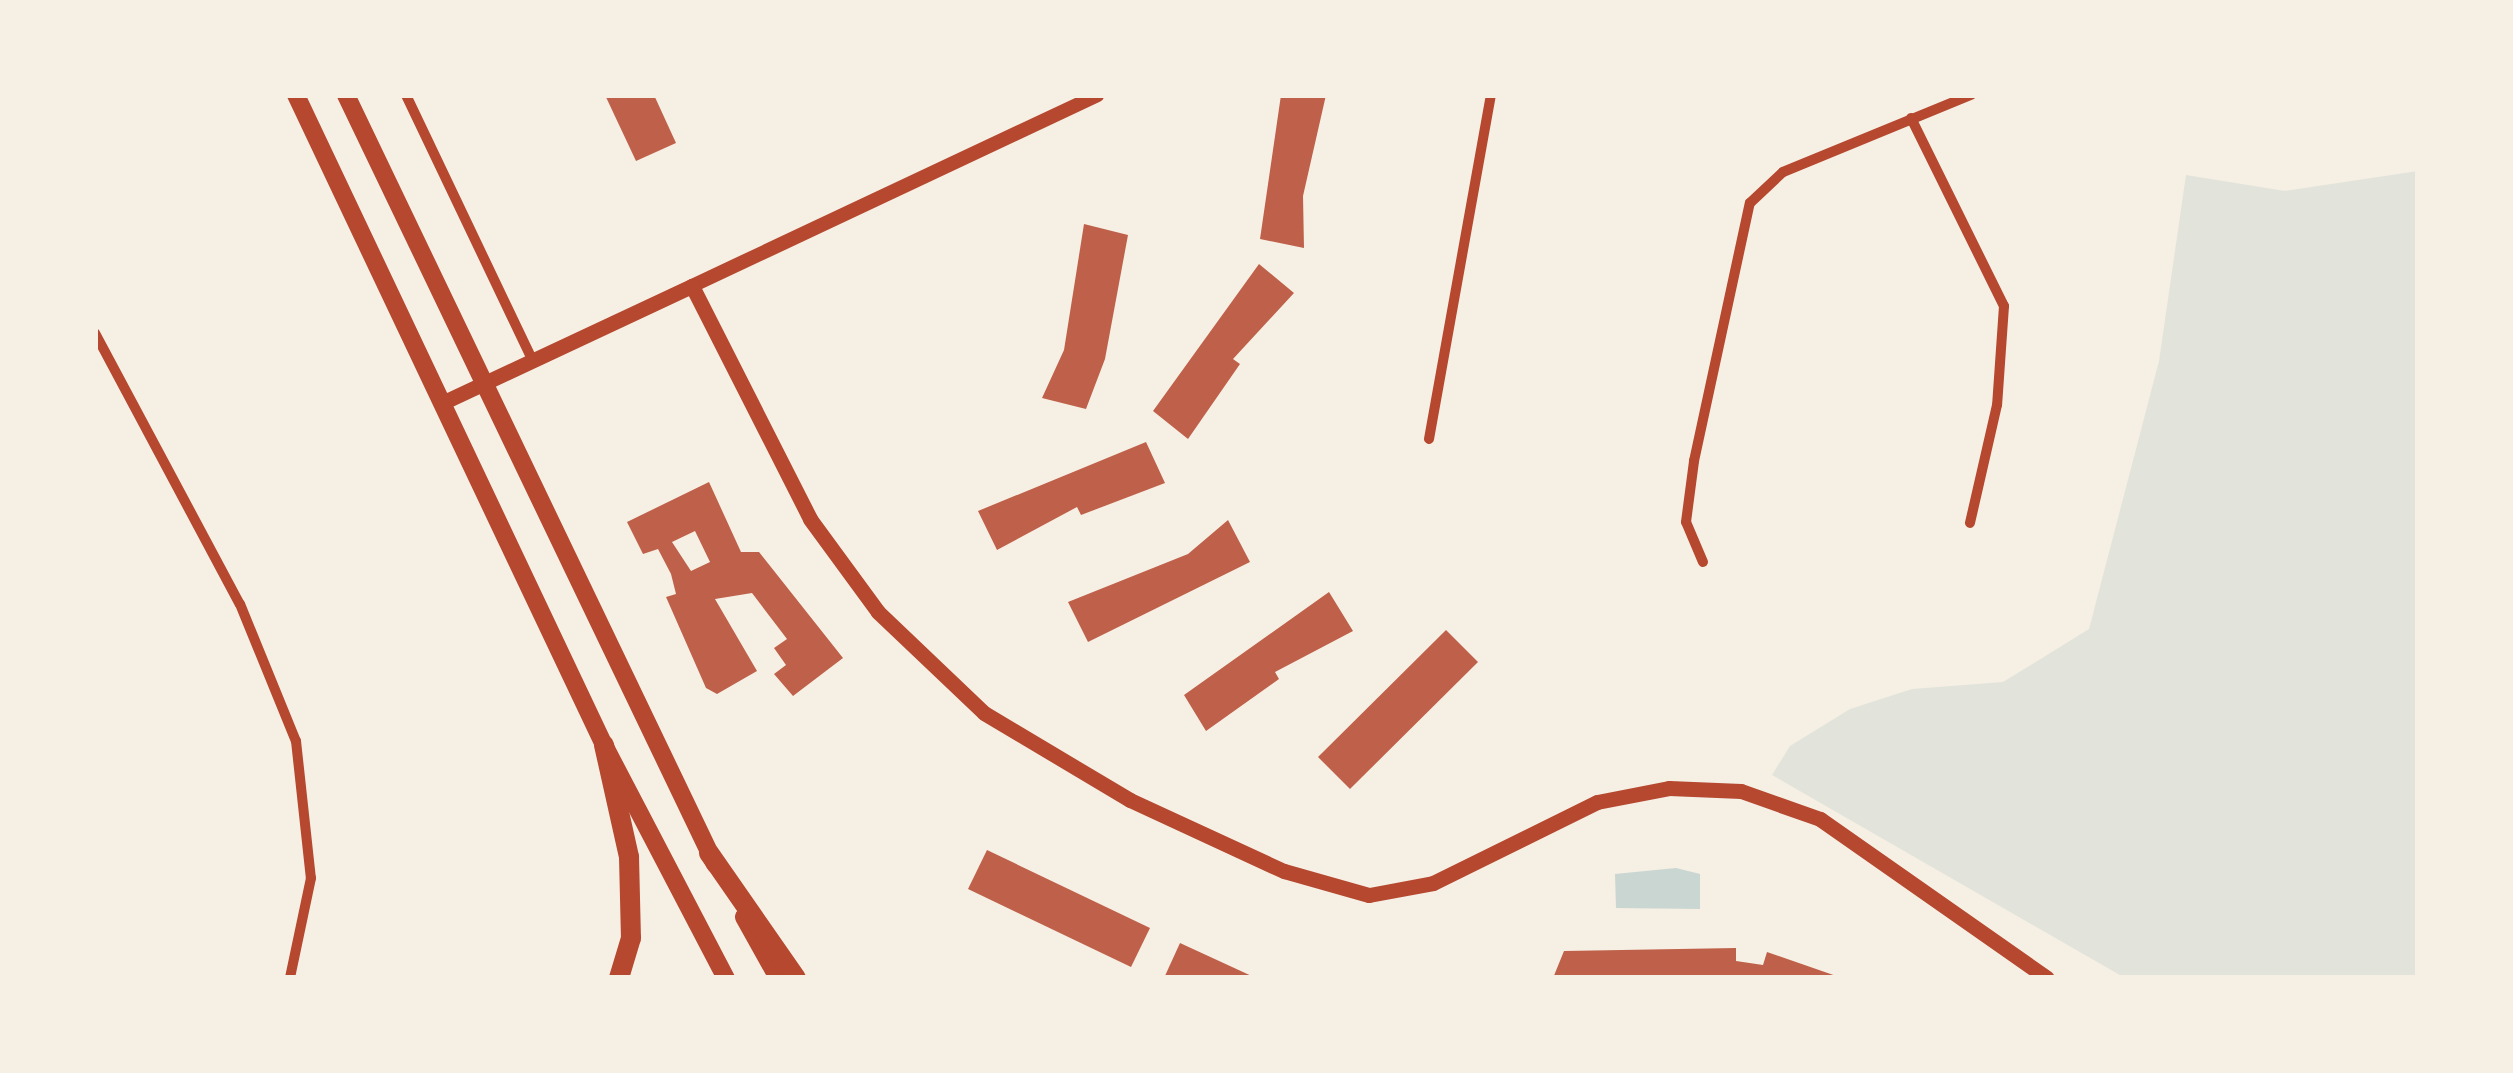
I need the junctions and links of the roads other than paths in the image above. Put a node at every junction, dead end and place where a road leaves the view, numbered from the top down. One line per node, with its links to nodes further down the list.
1 (296, 95): 12 (main road)
2 (346, 95): 11 (main road)
3 (406, 95): 10 (street)
4 (1097, 95): 8 (street)
5 (1490, 95): 13 (street)
6 (1971, 95): 7 (street)
7 (1911, 118): 14 (street); 15 (street)
8 (692, 286): 10 (main road); 23 (main road)
9 (95, 333): 18 (street)
10 (533, 361): 11 (main road)
11 (482, 384): 12 (main road); 17 (main road)
12 (444, 402): 16 (main road)
13 (1428, 439)
14 (1970, 524)
15 (1703, 562)
16 (604, 745): 19 (highway); 20 (main road)
17 (709, 853): 21 (main road); 22 (highway)
18 (290, 978)
19 (619, 978)
20 (726, 978)
21 (778, 978)
22 (796, 978)
23 (2047, 978)

